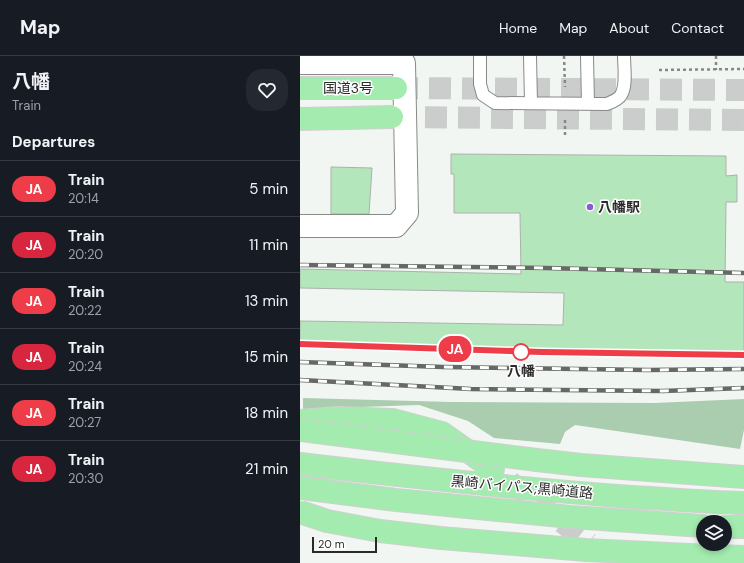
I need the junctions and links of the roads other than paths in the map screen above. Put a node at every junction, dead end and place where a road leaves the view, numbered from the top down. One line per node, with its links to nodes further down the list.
1 (480, 56): 8 (lane)
2 (530, 56): 8 (lane)
3 (587, 56): 9 (lane)
4 (624, 56): 9 (lane)
5 (300, 64): 12 (street)
6 (300, 88): 7 (highway, 国道3号)
7 (396, 88)
8 (531, 103): 9 (lane)
9 (588, 104)
10 (392, 117): 11 (highway)
11 (300, 119)
12 (300, 226)
13 (300, 421): 16 (highway)
14 (300, 430): 17 (highway, bridge)
15 (300, 464): 19 (highway, 黒崎バイパス;黒崎道路)
16 (493, 469)
17 (744, 477)
18 (300, 488): 21 (highway, 黒崎バイパス;黒崎道路)
19 (744, 503)
20 (300, 512): 25 (highway, bridge)
21 (696, 526)
22 (732, 527): 23 (highway)
23 (744, 527)
24 (589, 543): 26 (highway)
25 (744, 557)
26 (624, 563)

